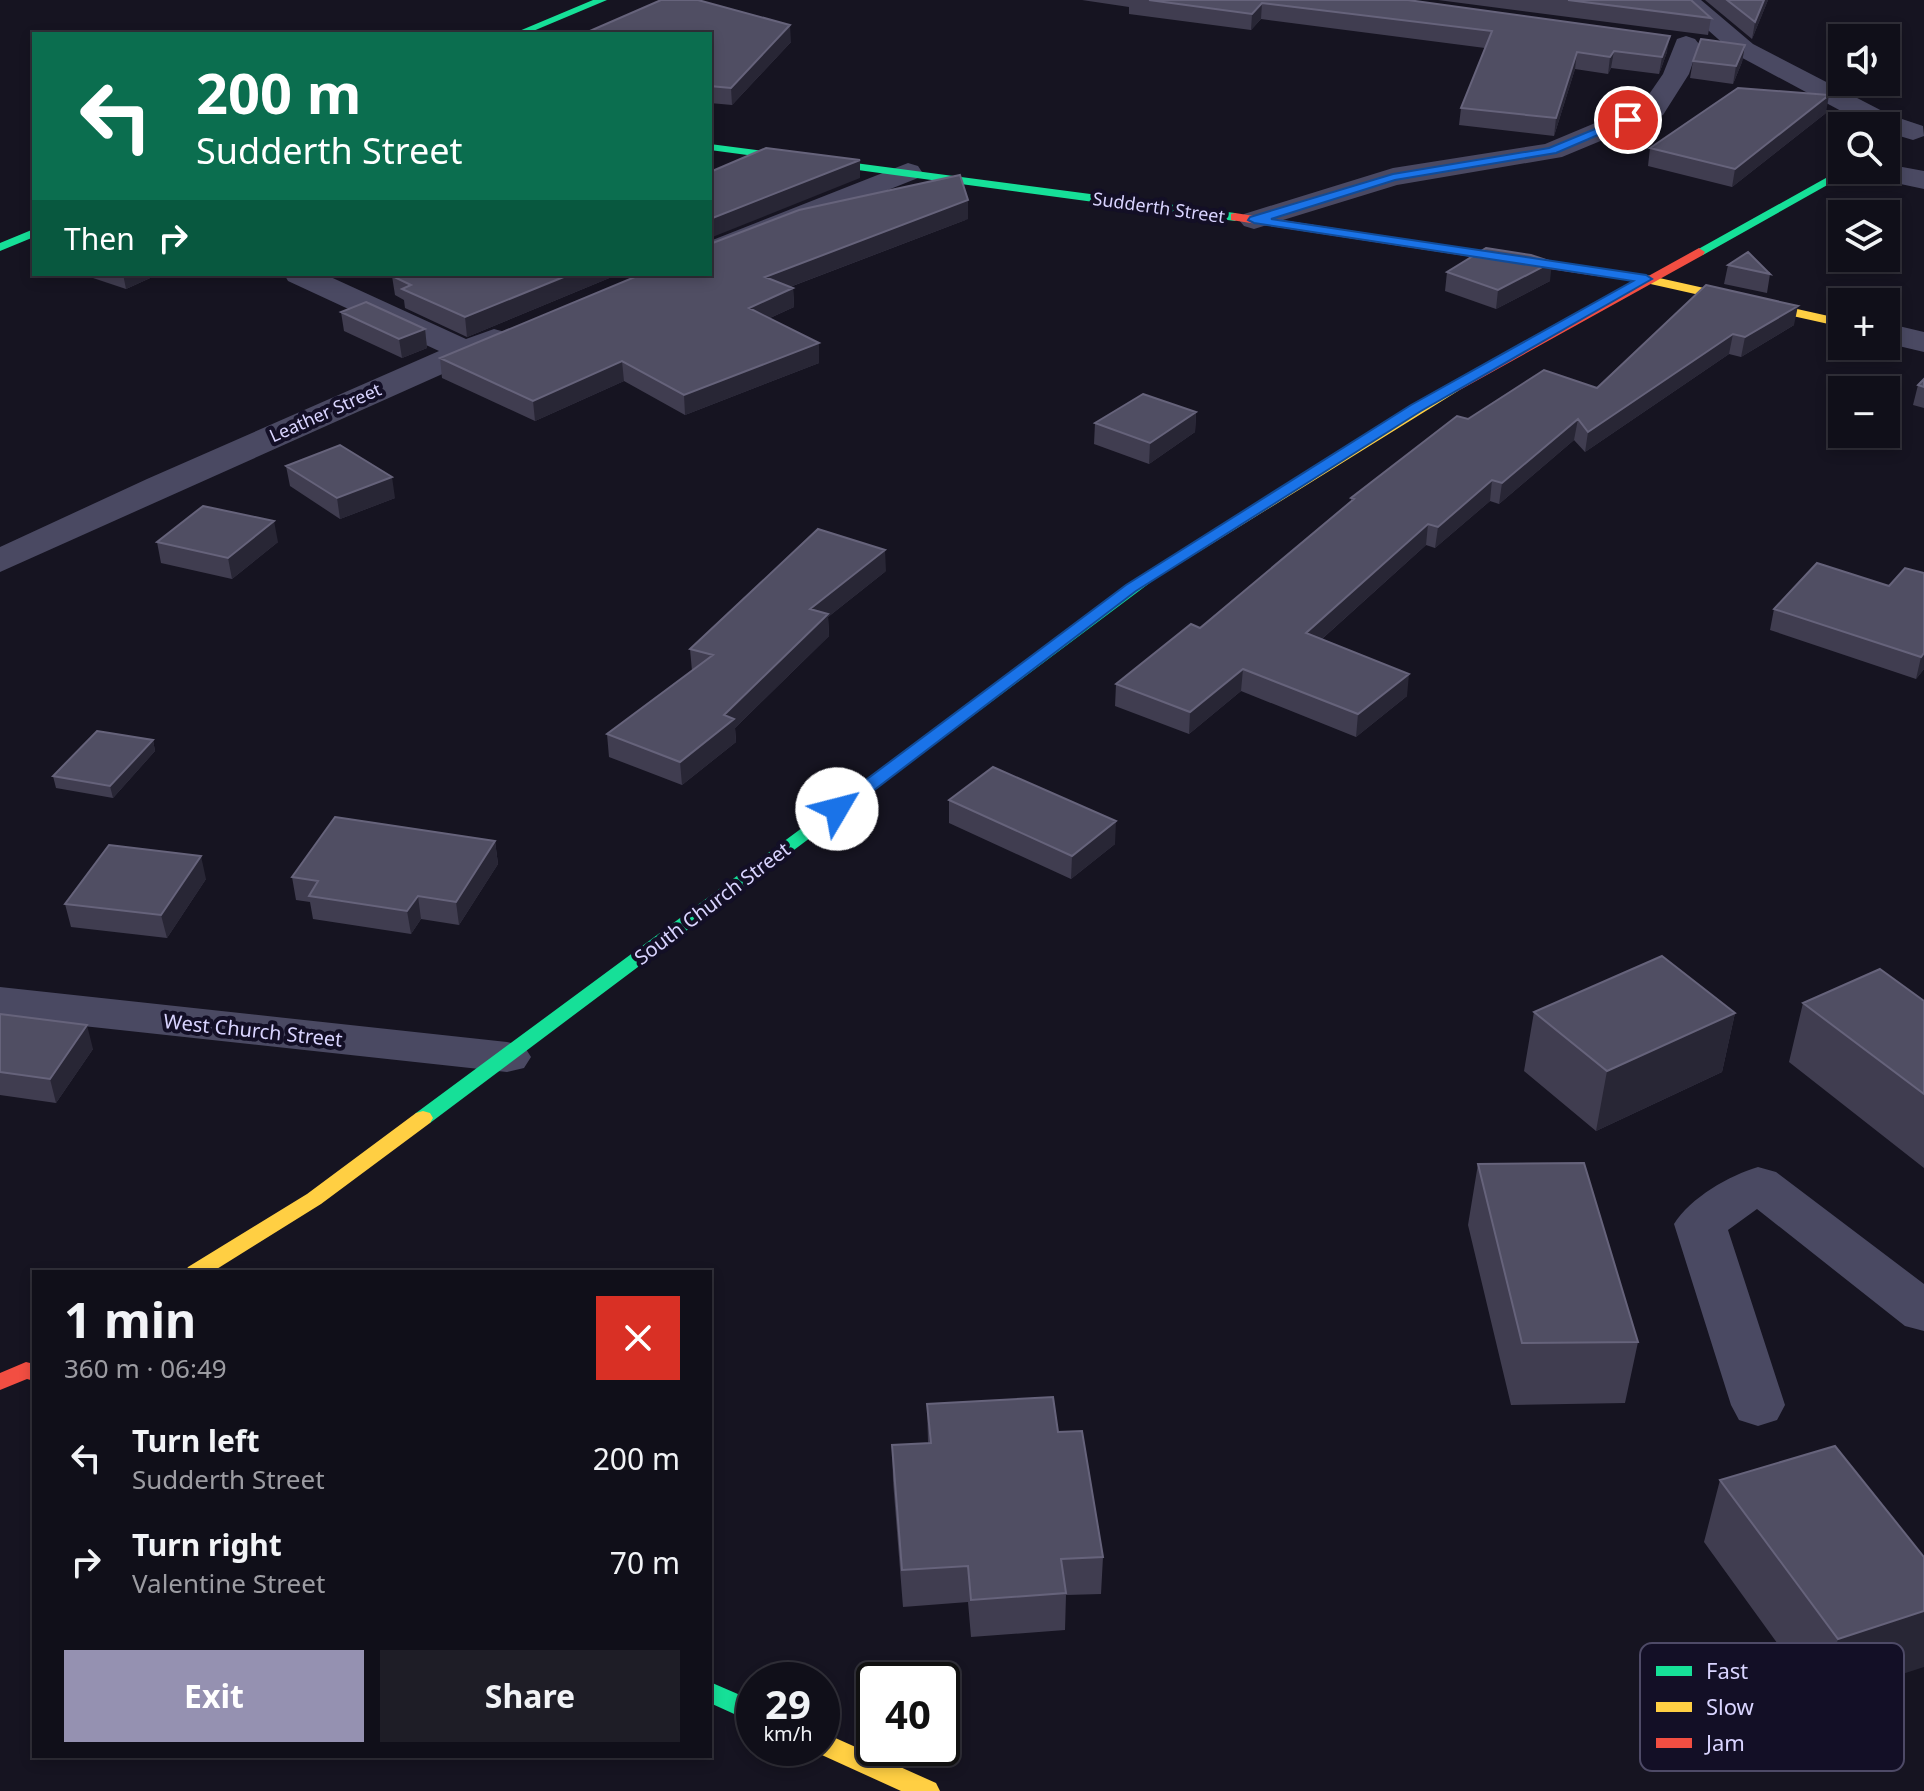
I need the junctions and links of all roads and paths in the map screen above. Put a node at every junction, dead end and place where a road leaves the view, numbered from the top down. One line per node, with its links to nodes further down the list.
1 (602, 0): 3 (street)
2 (1686, 0): 6 (street)
3 (522, 32)
4 (1654, 40): 5 (street)
5 (1686, 44): 6 (street); 14 (street)
6 (1744, 49): 7 (street)
7 (1918, 129): 8 (street)
8 (1900, 140)
9 (712, 147): 10 (street, Sudderth Street)
10 (908, 172): 14 (street, Sudderth Street); 17 (street)
11 (1900, 175): 12 (street)
12 (1924, 180)
13 (1828, 181): 19 (street, South Church Street)
14 (1254, 220): 19 (street, Sudderth Street)
15 (32, 234): 16 (street)
16 (0, 247)
17 (712, 251)
18 (303, 276): 24 (street)
19 (1646, 279): 20 (street, Sudderth Street); 27 (street, South Church Street)
20 (1828, 320)
21 (523, 327): 24 (street, Leather Street)
22 (1900, 336): 23 (street)
23 (1924, 342)
24 (465, 351): 25 (street, Leather Street)
25 (0, 561)
26 (0, 1002): 27 (street, West Church Street)
27 (507, 1057): 28 (street, South Church Street)
28 (199, 1270)
29 (1924, 1312): 30 (street)
30 (1758, 1405)
31 (712, 1693): 32 (street)
32 (736, 1704)
33 (840, 1751): 34 (street)
34 (927, 1791)

